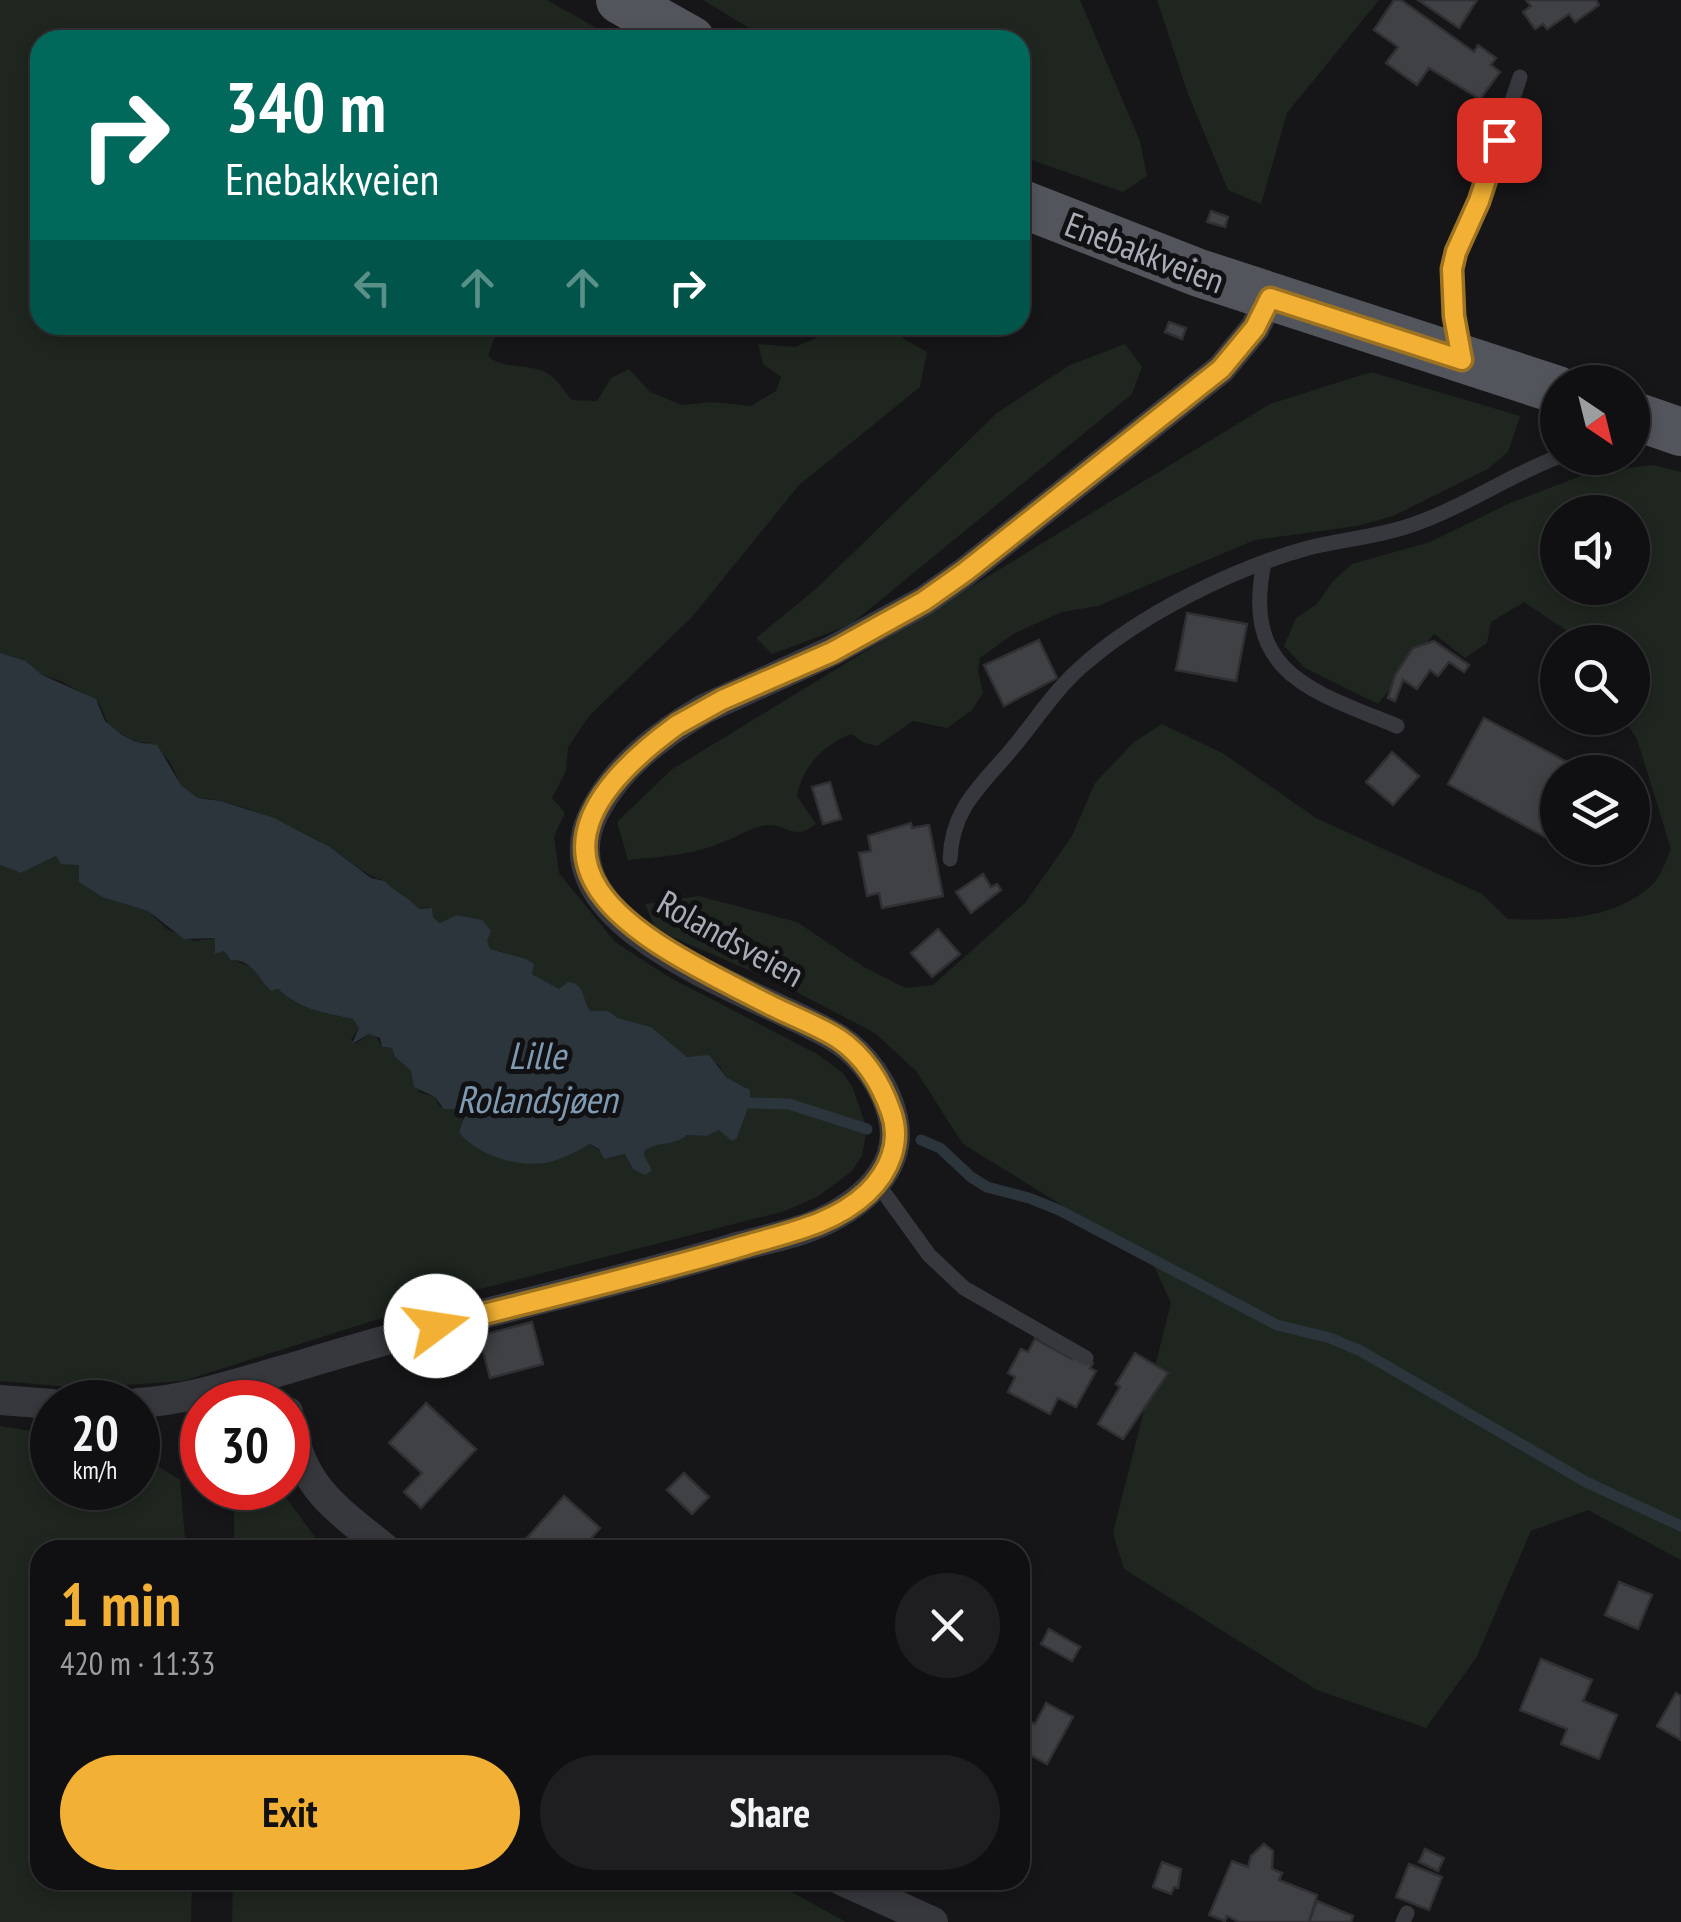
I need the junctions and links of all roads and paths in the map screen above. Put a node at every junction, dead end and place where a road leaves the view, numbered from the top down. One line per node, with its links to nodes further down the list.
1 (620, 0): 2 (main road)
2 (673, 30)
3 (1520, 77): 6 (lane)
4 (1030, 207): 5 (main road, Enebakkveien)
5 (1270, 298): 6 (main road, Enebakkveien); 12 (street, Rolandsveien)
6 (1462, 360): 7 (main road, Enebakkveien)
7 (1540, 384)
8 (1540, 465): 9 (lane)
9 (1264, 563): 10 (lane); 11 (lane)
10 (1398, 726)
11 (950, 859)
12 (877, 1183): 13 (lane); 14 (street)
13 (1086, 1358)
14 (280, 1371): 15 (street); 16 (street)
15 (282, 1380)
16 (160, 1399)
17 (0, 1400): 18 (street)
18 (30, 1402)
19 (310, 1479): 20 (street)
20 (376, 1540)
21 (863, 1890): 22 (street)
22 (933, 1922)

